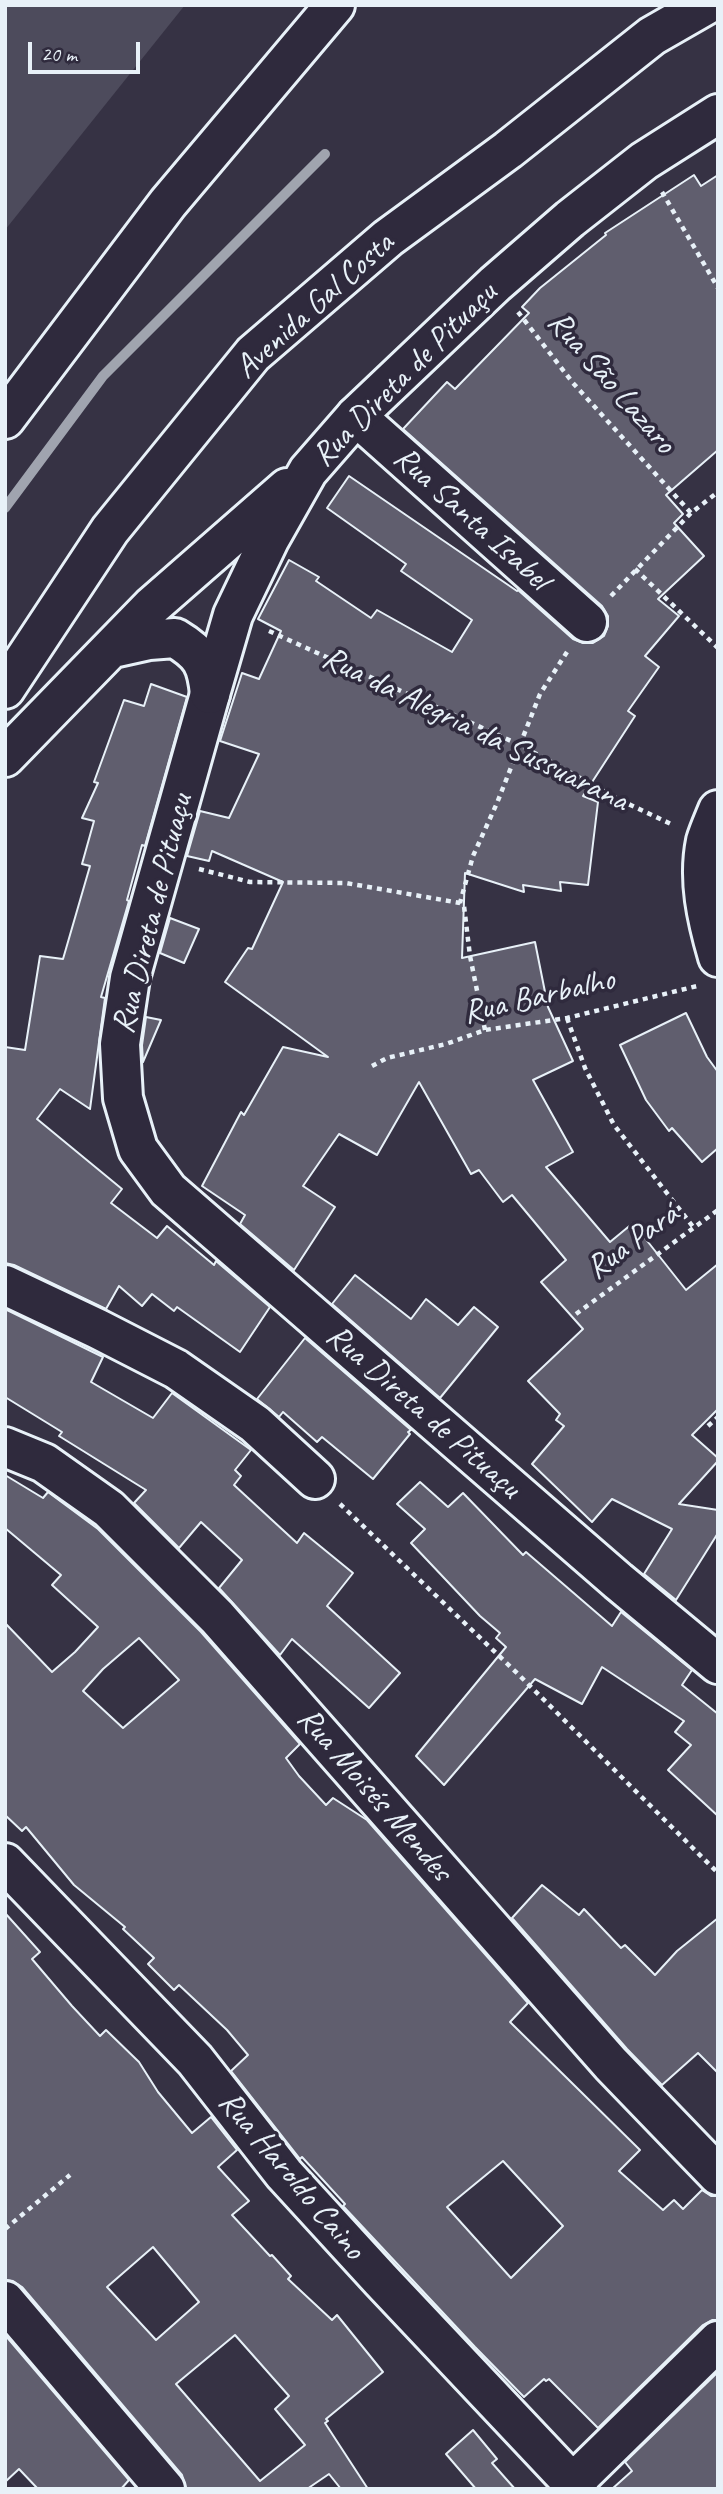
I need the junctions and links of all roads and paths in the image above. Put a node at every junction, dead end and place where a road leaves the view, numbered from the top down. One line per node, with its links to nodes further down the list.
1 (335, 5): 8 (street)
2 (706, 5): 17 (street, Avenida Gal Costa)
3 (718, 114): 4 (street, Rua Direta de Pituaçu)
4 (644, 161): 5 (street, Rua Direta de Pituaçu); 6 (path)
5 (495, 284): 7 (street, Rua Direta de Pituaçu); 11 (path, Rua São Lazaro)
6 (718, 288)
7 (356, 416): 9 (street, Rua Direta de Pituaçu); 14 (street, Rua Santa Isabel)
8 (5, 419)
9 (308, 471): 13 (street, Rua Direta de Pituaçu); 15 (street)
10 (718, 492): 11 (path)
11 (691, 513): 12 (path)
12 (635, 569): 14 (path); 16 (path)
13 (233, 615): 18 (street, Rua Direta de Pituaçu); 19 (path, Rua da Alegria da Sussuarana)
14 (587, 622): 19 (path)
15 (113, 648): 18 (street); 20 (street)
16 (718, 648)
17 (5, 689)
18 (210, 694): 22 (street, Rua Direta de Pituaçu)
19 (520, 745): 21 (path, Rua da Alegria da Sussuarana); 23 (path)
20 (5, 757)
21 (714, 831): 24 (street)
22 (164, 861): 23 (path); 36 (street, Rua Direta de Pituaçu)
23 (460, 903): 26 (path)
24 (711, 970): 25 (path, Rua Barbalho)
25 (567, 1018): 26 (path, Rua Barbalho); 29 (path)
26 (485, 1030): 27 (path, Rua Barbalho)
27 (372, 1066)
28 (718, 1210): 29 (path, Rua Pará)
29 (694, 1228): 31 (path, Rua Pará)
30 (5, 1285): 35 (street)
31 (576, 1314)
32 (718, 1417): 33 (path)
33 (708, 1426)
34 (5, 1447): 40 (street, Rua Moisés Mendes)
35 (314, 1479): 38 (path)
36 (718, 1664)
37 (5, 1863): 44 (street, Rua Haroldo Caino)
38 (718, 1873)
39 (70, 2175): 41 (path)
40 (718, 2175)
41 (5, 2229)
42 (5, 2301): 45 (street)
43 (718, 2342): 44 (street)
44 (575, 2486)
45 (164, 2489)

